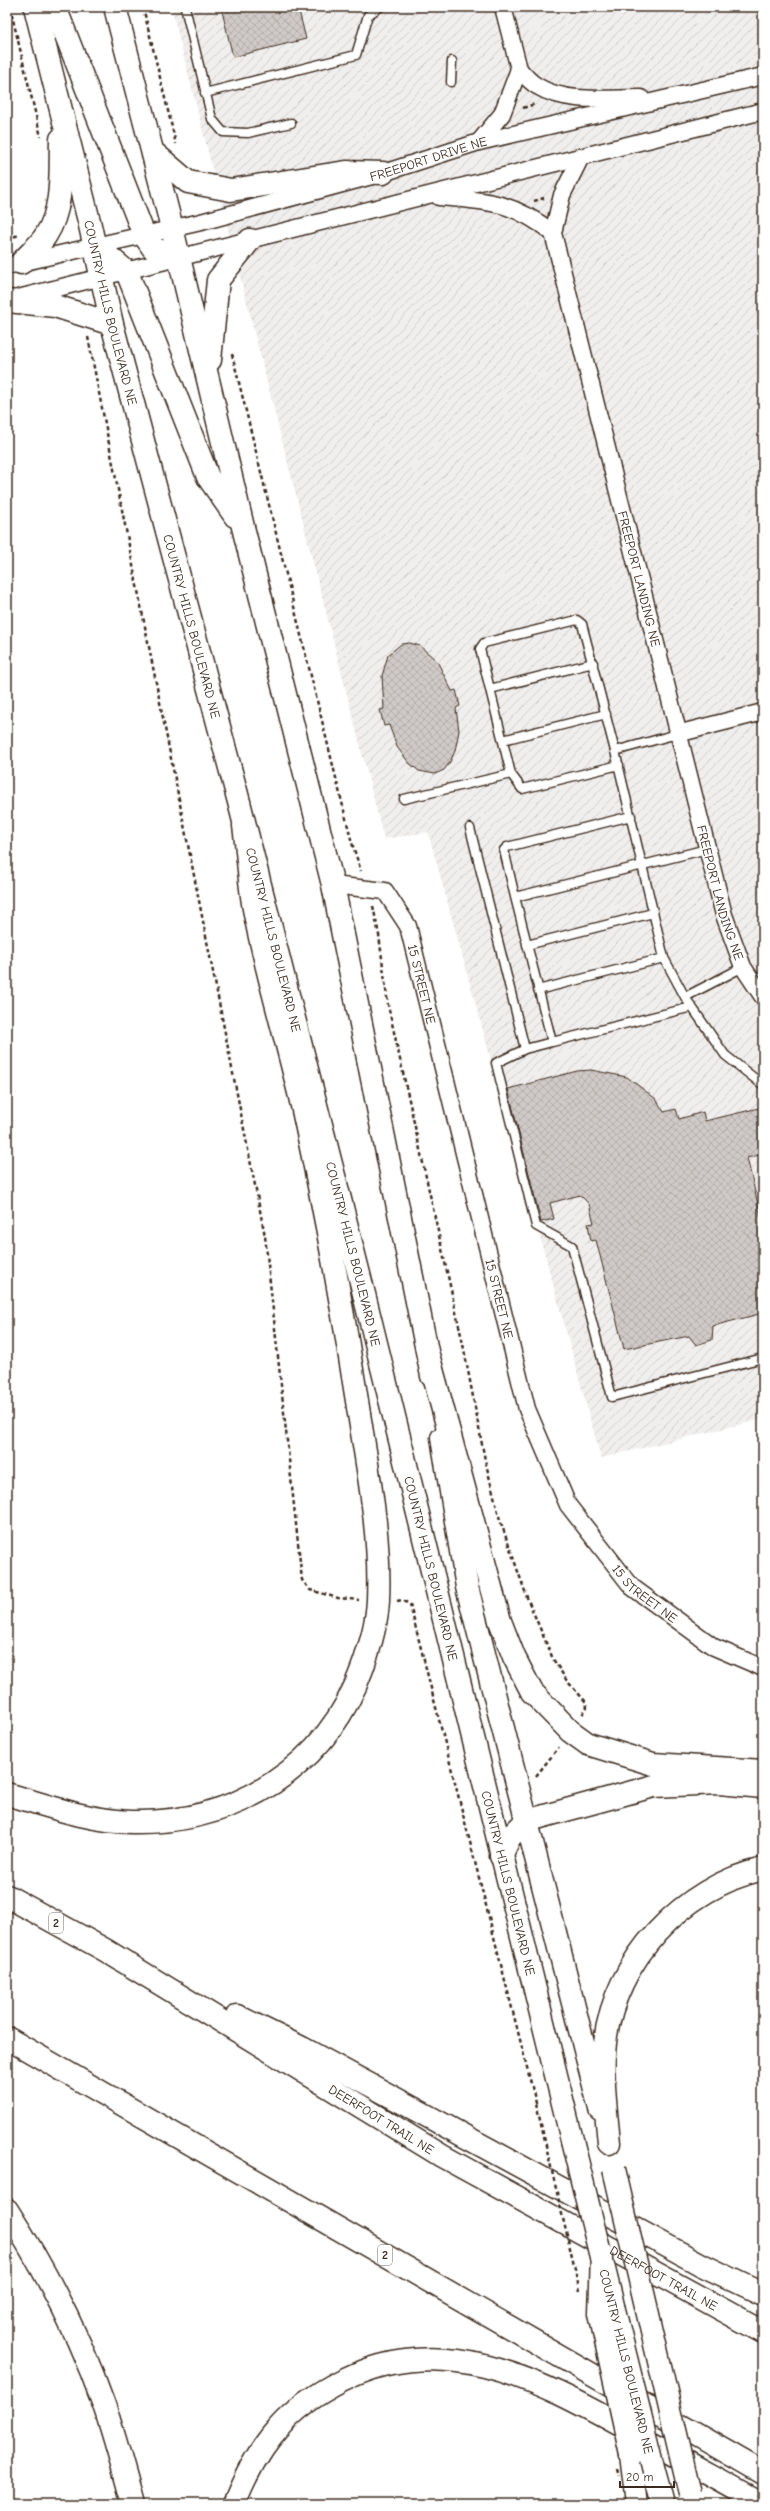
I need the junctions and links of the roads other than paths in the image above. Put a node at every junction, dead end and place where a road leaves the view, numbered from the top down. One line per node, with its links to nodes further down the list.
1 (35, 7): 14 (main road, COUNTRY HILLS BOULEVARD NE)
2 (55, 7): 23 (main road)
3 (115, 7): 17 (main road)
4 (184, 7): 11 (lane)
5 (380, 7): 11 (lane)
6 (503, 7): 8 (street)
7 (452, 61): 10 (lane)
8 (518, 69): 12 (street); 16 (street)
9 (763, 76): 12 (street, FREEPORT DRIVE NE)
10 (451, 82)
11 (205, 92): 15 (lane)
12 (670, 98): 16 (street, FREEPORT DRIVE NE)
13 (763, 111): 18 (street)
14 (62, 112): 25 (main road, COUNTRY HILLS BOULEVARD NE); 27 (main road)
15 (291, 123)
16 (480, 142): 19 (street, FREEPORT DRIVE NE)
17 (153, 152): 19 (main road); 21 (main road)
18 (581, 157): 20 (street); 22 (street, FREEPORT LANDING NE)
19 (383, 173): 21 (street, FREEPORT DRIVE NE)
20 (425, 196): 22 (street); 24 (street)
21 (172, 228): 23 (street, FREEPORT DRIVE NE); 26 (main road)
22 (552, 233): 38 (street, FREEPORT LANDING NE)
23 (144, 235): 25 (street, FREEPORT DRIVE NE); 26 (main road)
24 (250, 240): 26 (street); 32 (main road)
25 (95, 245): 27 (street, FREEPORT DRIVE NE); 28 (main road); 29 (main road, COUNTRY HILLS BOULEVARD NE)
26 (179, 259): 28 (street); 32 (main road)
27 (14, 264)
28 (127, 272): 29 (street); 33 (main road)
29 (102, 278): 30 (street); 31 (main road, COUNTRY HILLS BOULEVARD NE)
30 (8, 301): 31 (main road)
31 (112, 324): 45 (main road, COUNTRY HILLS BOULEVARD NE)
32 (209, 385): 33 (main road)
33 (243, 527): 49 (main road)
34 (593, 663): 35 (lane); 35 (lane); 37 (lane)
35 (490, 689): 39 (lane)
36 (763, 712): 38 (street)
37 (606, 714): 39 (lane); 40 (lane)
38 (678, 734): 40 (lane); 47 (street, FREEPORT LANDING NE)
39 (503, 740): 42 (lane)
40 (615, 751): 41 (lane)
41 (619, 765): 42 (lane); 44 (lane)
42 (511, 774): 43 (lane)
43 (404, 799)
44 (631, 816): 48 (lane); 50 (lane)
45 (244, 826): 67 (main road); 69 (main road, COUNTRY HILLS BOULEVARD NE)
46 (470, 828): 60 (lane)
47 (707, 849): 48 (lane); 54 (street, FREEPORT LANDING NE)
48 (642, 866): 50 (lane); 51 (lane)
49 (333, 885): 62 (main road); 64 (street, 15 STREET NE)
50 (515, 897): 52 (lane)
51 (653, 913): 52 (lane); 53 (lane)
52 (527, 945): 55 (lane)
53 (664, 958): 55 (lane); 56 (lane)
54 (743, 967): 56 (lane); 57 (street, FREEPORT LANDING NE)
55 (538, 990): 59 (lane)
56 (685, 997): 58 (lane)
57 (763, 997)
58 (692, 1007): 59 (lane); 61 (lane)
59 (552, 1042): 60 (lane)
60 (525, 1049): 63 (lane)
61 (763, 1085)
62 (429, 1358): 65 (main road); 68 (main road)
63 (763, 1358)
64 (763, 1668)
65 (763, 1771)
66 (763, 1787): 68 (main road)
67 (7, 1794)
68 (526, 1821): 69 (main road); 70 (main road)
69 (501, 1856): 76 (main road, COUNTRY HILLS BOULEVARD NE, bridge)
70 (763, 1869)
71 (7, 1896): 72 (main road, DEERFOOT TRAIL NE / 2)
72 (105, 1950): 77 (main road); 78 (main road, DEERFOOT TRAIL NE / 2)
73 (7, 2038): 79 (main road, 2)
74 (614, 2169): 80 (main road, bridge)
75 (7, 2210): 81 (main road)
76 (602, 2253): 83 (main road, bridge); 84 (main road, COUNTRY HILLS BOULEVARD NE, bridge)
77 (763, 2294)
78 (763, 2332)
79 (763, 2473)
80 (691, 2499)
81 (133, 2504)
82 (234, 2504): 85 (main road)
83 (637, 2504)
84 (663, 2504)
85 (763, 2504)

